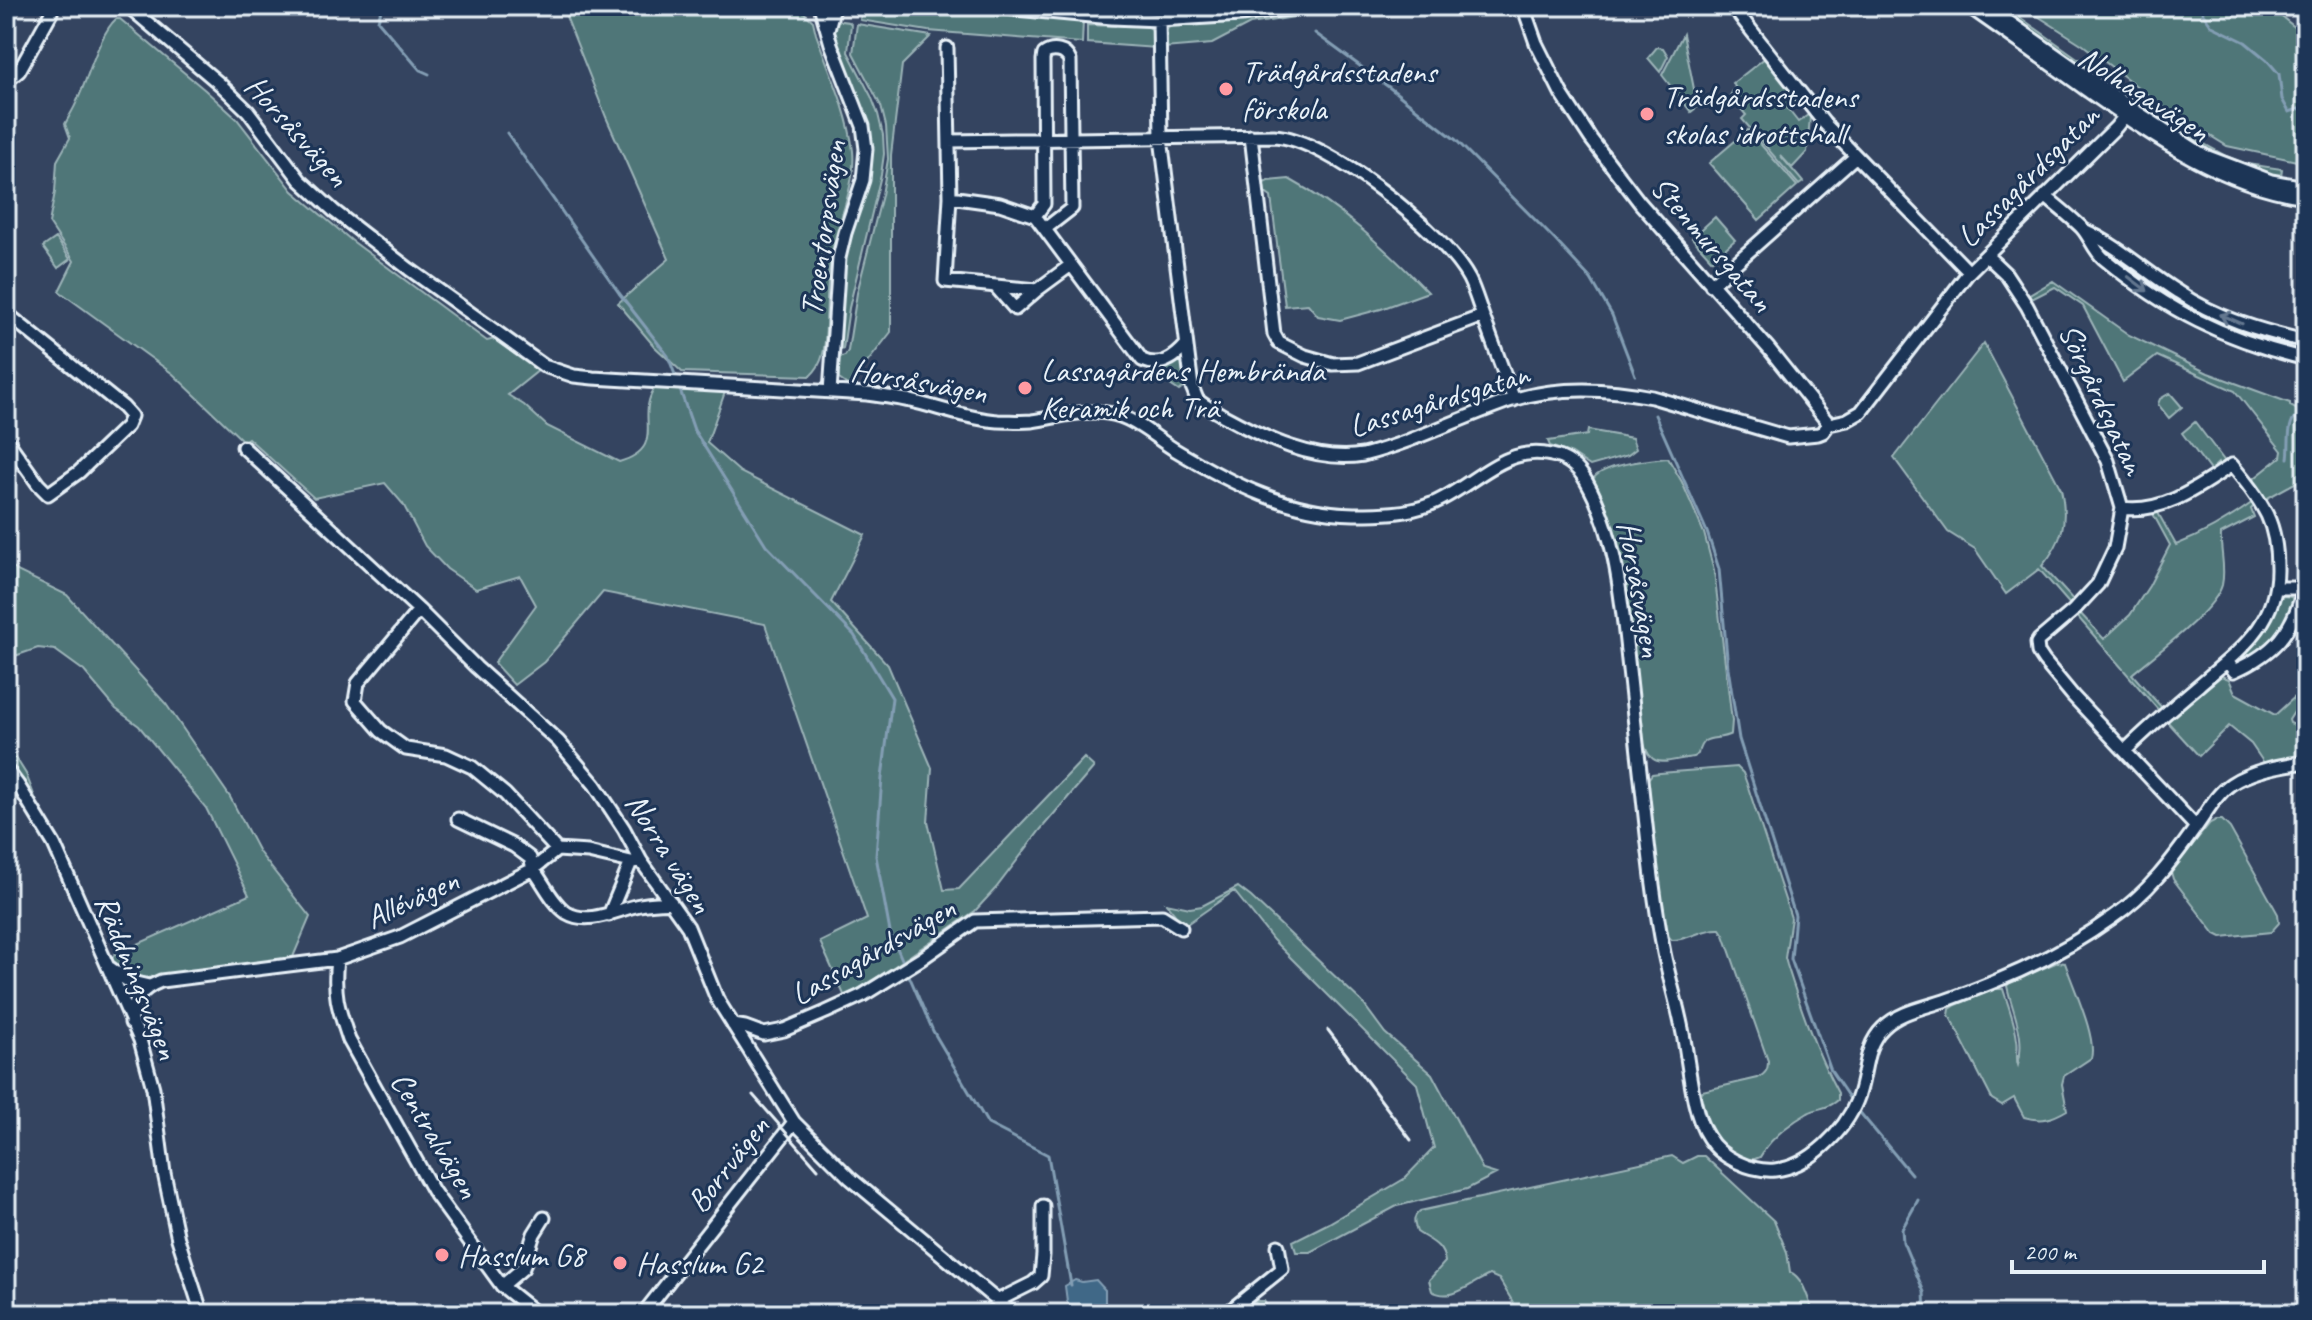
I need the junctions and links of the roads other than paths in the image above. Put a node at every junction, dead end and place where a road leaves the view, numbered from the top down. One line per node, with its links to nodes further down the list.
1 (50, 6): 14 (street)
2 (128, 6): 40 (street, Horsåsvägen)
3 (820, 6): 12 (street, Troentorpsvägen)
4 (834, 6): 12 (street)
5 (983, 6): 11 (street)
6 (1313, 6): 11 (street)
7 (1523, 6): 32 (street, Stenmursgatan)
8 (1735, 6): 21 (street)
9 (1968, 6): 15 (street, Nolhagavägen)
10 (1986, 6): 15 (street, Nolhagavägen)
11 (1159, 20): 17 (street, Lassagårdsgatan)
12 (828, 29): 40 (street, Troentorpsvägen)
13 (947, 48): 20 (street)
14 (6, 75)
15 (2128, 112): 22 (street, Nolhagavägen); 23 (street, Lassagårdsgatan); 25 (street, Nolhagavägen)
16 (1251, 136): 17 (street); 36 (street); 36 (street)
17 (1161, 138): 19 (street); 38 (street, Lassagårdsgatan)
18 (1043, 139): 19 (street); 19 (street); 20 (street); 26 (street)
19 (1070, 139): 27 (street)
20 (949, 141): 24 (street)
21 (1856, 156): 31 (street); 32 (street)
22 (2306, 187)
23 (2045, 196): 28 (street); 29 (street, Lassagårdsgatan)
24 (950, 197): 26 (street); 33 (street)
25 (2306, 197)
26 (1035, 216): 27 (street)
27 (1045, 229): 30 (street)
28 (2084, 230): 37 (street, one-way to 28); 39 (street, one-way to 39)
29 (1986, 255): 31 (street, Lassagårdsgatan); 45 (street, Sörgårdsgatan)
30 (1071, 265): 34 (street); 38 (street)
31 (1969, 272): 42 (street, Lassagårdsgatan)
32 (1711, 285): 42 (street, Stenmursgatan)
33 (995, 286): 34 (street); 34 (street)
34 (1037, 290)
35 (6, 313): 43 (street)
36 (1483, 316): 41 (street)
37 (2306, 341)
38 (1186, 345): 41 (street, Lassagårdsgatan)
39 (2306, 359)
40 (830, 392): 54 (street, Horsåsvägen)
41 (1514, 400): 42 (street, Lassagårdsgatan)
42 (1829, 424)
43 (6, 439)
44 (243, 447): 48 (street, Norra vägen)
45 (2122, 508): 46 (street); 50 (street, Sörgårdsgatan)
46 (2278, 588): 47 (street); 49 (street)
47 (2305, 588): 49 (street)
48 (419, 610): 55 (street); 56 (street, Norra vägen)
49 (2228, 662): 50 (street)
50 (2126, 750): 54 (street, Sörgårdsgatan)
51 (2306, 762): 54 (street, Horsåsvägen)
52 (6, 769): 62 (street, Räddningsvägen)
53 (458, 819): 57 (street)
54 (2196, 827)
55 (557, 850): 56 (street); 57 (street, Allévägen)
56 (636, 861): 58 (street, Norra vägen); 59 (street)
57 (533, 869): 59 (street); 61 (street, Allévägen)
58 (671, 902): 59 (street); 65 (street, Norra vägen)
59 (609, 915)
60 (1181, 928): 65 (street, Lassagårdsvägen)
61 (337, 959): 63 (street, Allévägen); 70 (street, Centralvägen)
62 (107, 966): 63 (street); 64 (street, Räddningsvägen)
63 (149, 986): 64 (street)
64 (131, 1023): 72 (street, Räddningsvägen)
65 (733, 1025): 66 (street, Norra vägen)
66 (794, 1122): 71 (street, Norra vägen); 74 (street, Borrvägen)
67 (1043, 1206): 71 (street)
68 (544, 1218): 70 (street)
69 (1278, 1246): 76 (street)
70 (502, 1286): 73 (street, Centralvägen)
71 (997, 1301): 75 (street, Norra vägen)
72 (202, 1314)
73 (537, 1314)
74 (643, 1314)
75 (1013, 1314)
76 (1226, 1314)

